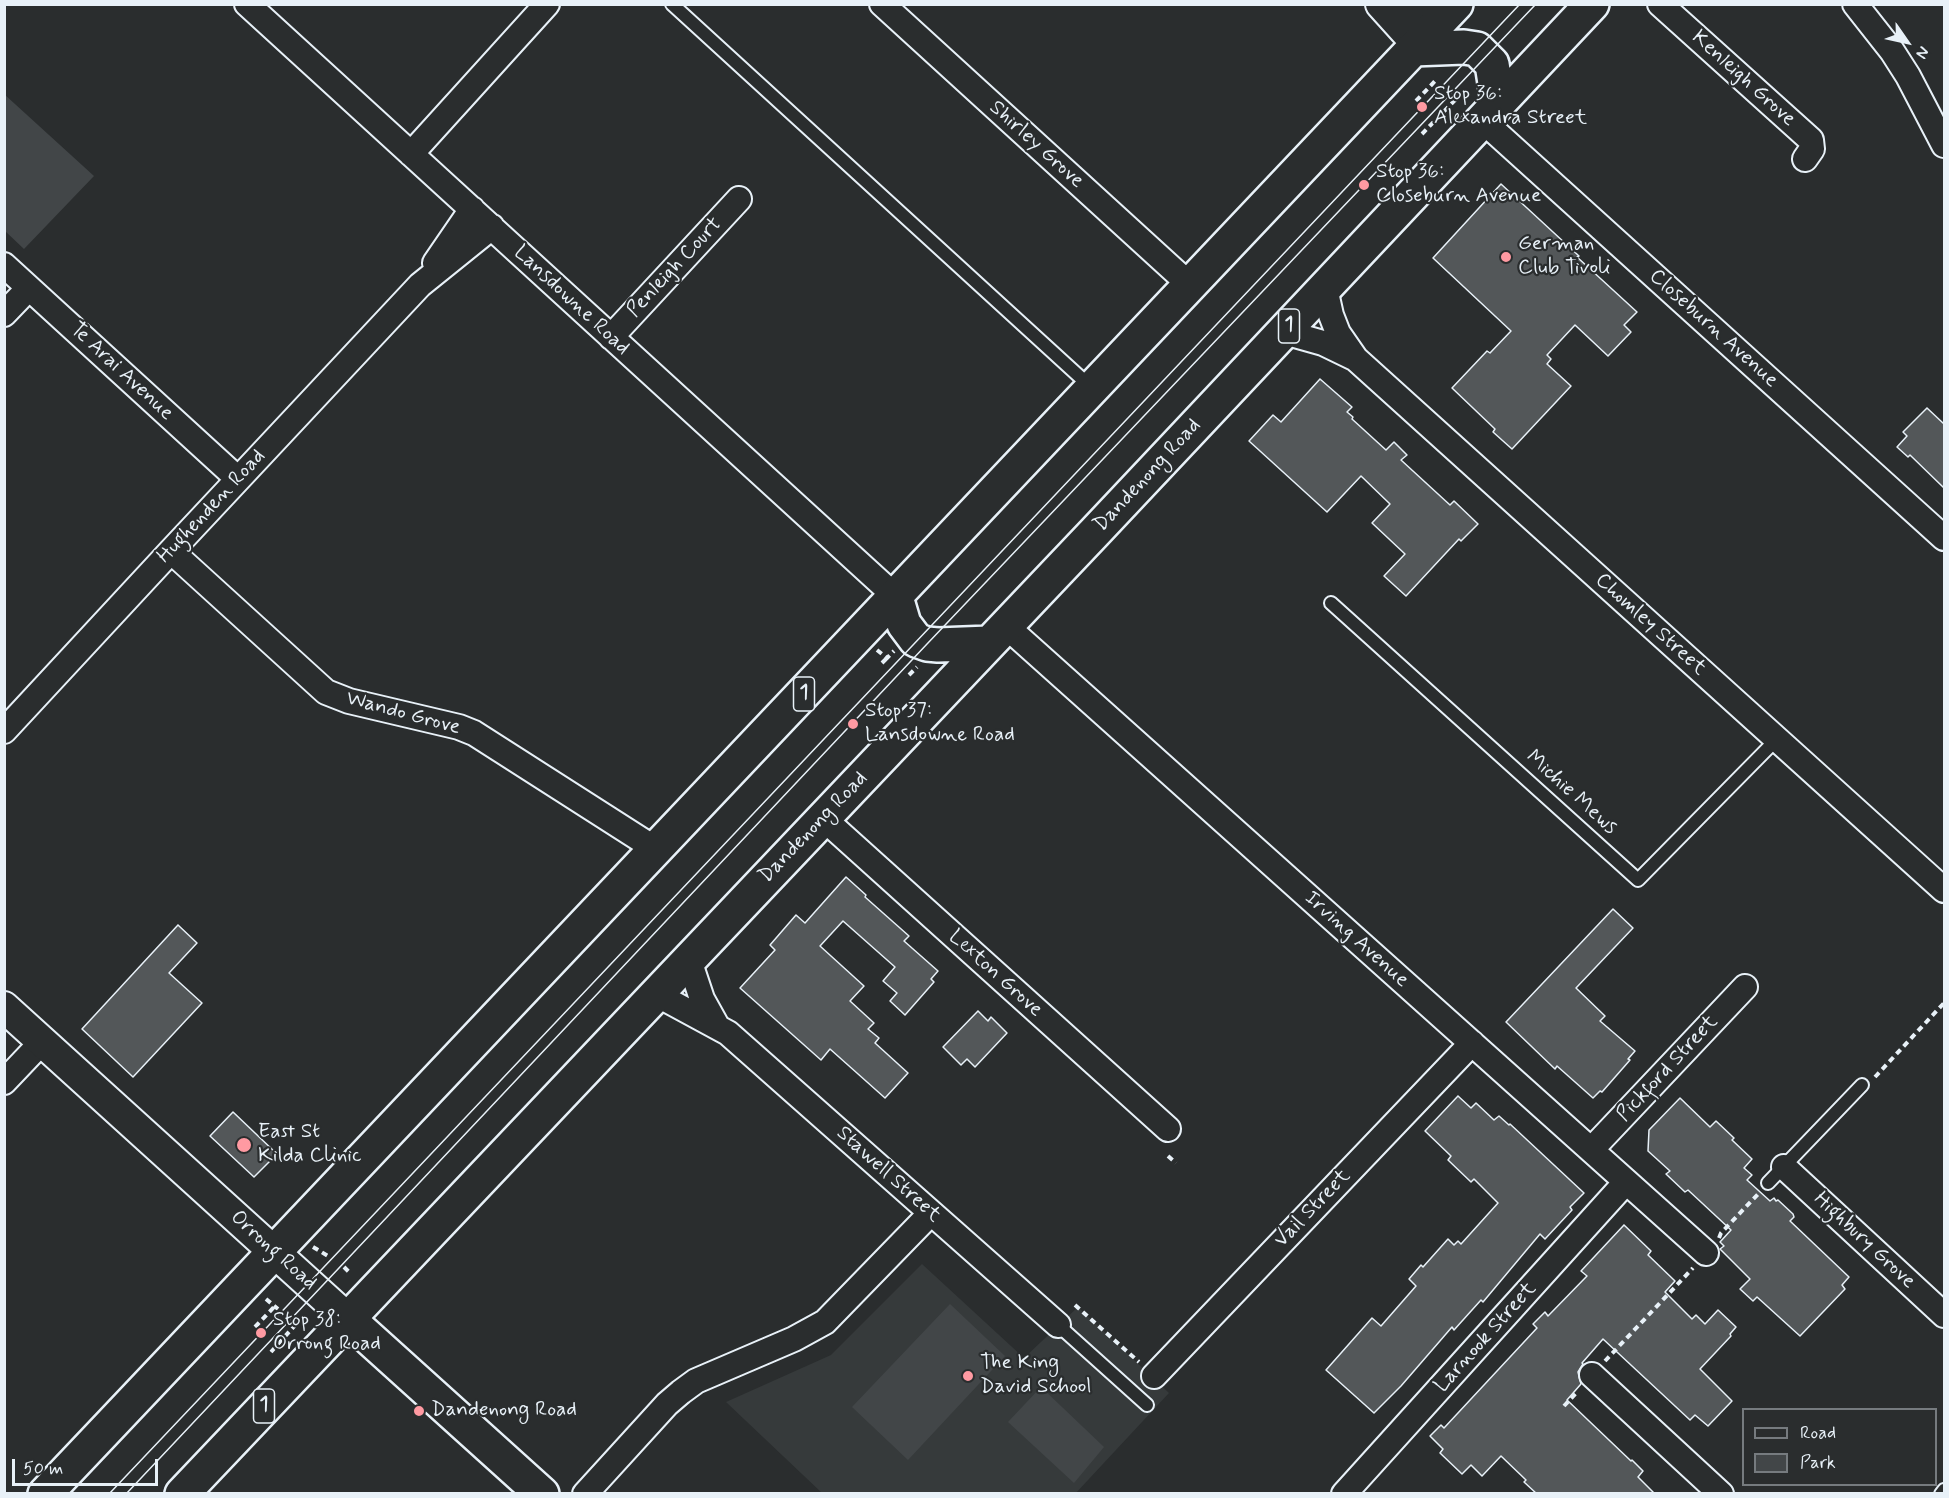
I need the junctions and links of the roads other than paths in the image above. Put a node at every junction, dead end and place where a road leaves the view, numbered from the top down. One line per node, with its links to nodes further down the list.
1 (247, 4): 14 (street, Lansdowne Road)
2 (547, 4): 14 (street)
3 (672, 4): 28 (lane)
4 (882, 4): 21 (street, Shirley Grove)
5 (1381, 4): 11 (street)
6 (1410, 4): 10 (street)
7 (1592, 4): 12 (main road, Dandenong Road / 1)
8 (1660, 4): 15 (street, Kenleigh Grove)
9 (1855, 4): 13 (street)
10 (1449, 12): 11 (main road, 1)
11 (1420, 55): 12 (main road); 21 (main road, 1)
12 (1484, 107): 23 (main road, Dandenong Road / 1); 30 (street, Closeburn Avenue)
13 (1944, 145)
14 (411, 154): 17 (street, Lansdowne Road)
15 (1805, 159)
16 (739, 199): 26 (street, Penleigh Court)
17 (472, 209): 18 (street, Lansdowne Road); 20 (street, Hughenden Road)
18 (492, 227): 20 (street, Hughenden Road); 26 (street, Lansdowne Road)
19 (4, 265): 22 (street, Te Arai Avenue)
20 (420, 285): 29 (street, Hughenden Road)
21 (1190, 285): 28 (main road, 1)
22 (29, 288): 24 (street); 29 (street, Te Arai Avenue)
23 (1325, 288): 25 (main road, Dandenong Road / 1); 27 (street, Chomley Street)
24 (4, 314)
25 (1284, 332): 27 (street, Chomley Street); 34 (main road, Dandenong Road / 1)
26 (610, 337): 32 (street, Lansdowne Road)
27 (1356, 358): 36 (street, Chomley Street)
28 (1093, 389): 32 (main road, 1)
29 (238, 479): 31 (street, Hughenden Road)
30 (1944, 538)
31 (171, 550): 35 (street, Hughenden Road); 38 (street, Wando Grove)
32 (896, 597): 34 (main road); 38 (main road, 1)
33 (1331, 603): 36 (lane, Michie Mews)
34 (997, 635): 37 (main road, Dandenong Road / 1); 46 (street, Irving Avenue)
35 (4, 731)
36 (1777, 739): 39 (street, Chomley Street)
37 (823, 819): 40 (main road, Dandenong Road / 1); 49 (street, Lexton Grove)
38 (657, 849): 54 (main road, 1)
39 (1944, 890)
40 (689, 960): 42 (main road, Dandenong Road / 1); 44 (street, Stawell Street)
41 (1745, 987): 50 (street, Pickford Street)
42 (656, 994): 44 (street, Stawell Street); 57 (main road, Dandenong Road / 1)
43 (4, 1007): 45 (street, Orrong Road)
44 (717, 1026): 53 (street, Stawell Street)
45 (42, 1042): 47 (street); 54 (street, Orrong Road)
46 (1472, 1043): 50 (street, Irving Avenue); 60 (street, Vail Street)
47 (4, 1082)
48 (1862, 1085): 51 (lane)
49 (1168, 1129)
50 (1591, 1150): 52 (street, Irving Avenue)
51 (1776, 1175): 56 (street, Highbury Grove)
52 (1626, 1182): 55 (street, Irving Avenue); 67 (street, Larnook Street)
53 (931, 1213): 58 (street, Stawell Street); 66 (street)
54 (274, 1252): 57 (street, Orrong Road); 63 (main road, 1)
55 (1706, 1253)
56 (1944, 1315)
57 (347, 1318): 64 (main road, Dandenong Road / 1); 65 (main road, Orrong Road)
58 (1058, 1325): 61 (lane)
59 (1592, 1375): 68 (street)
60 (1154, 1376)
61 (1147, 1406)
62 (1944, 1490): 69 (lane)
63 (45, 1494)
64 (182, 1494)
65 (542, 1494)
66 (585, 1494)
67 (1344, 1494)
68 (1721, 1494)
69 (1941, 1494)

